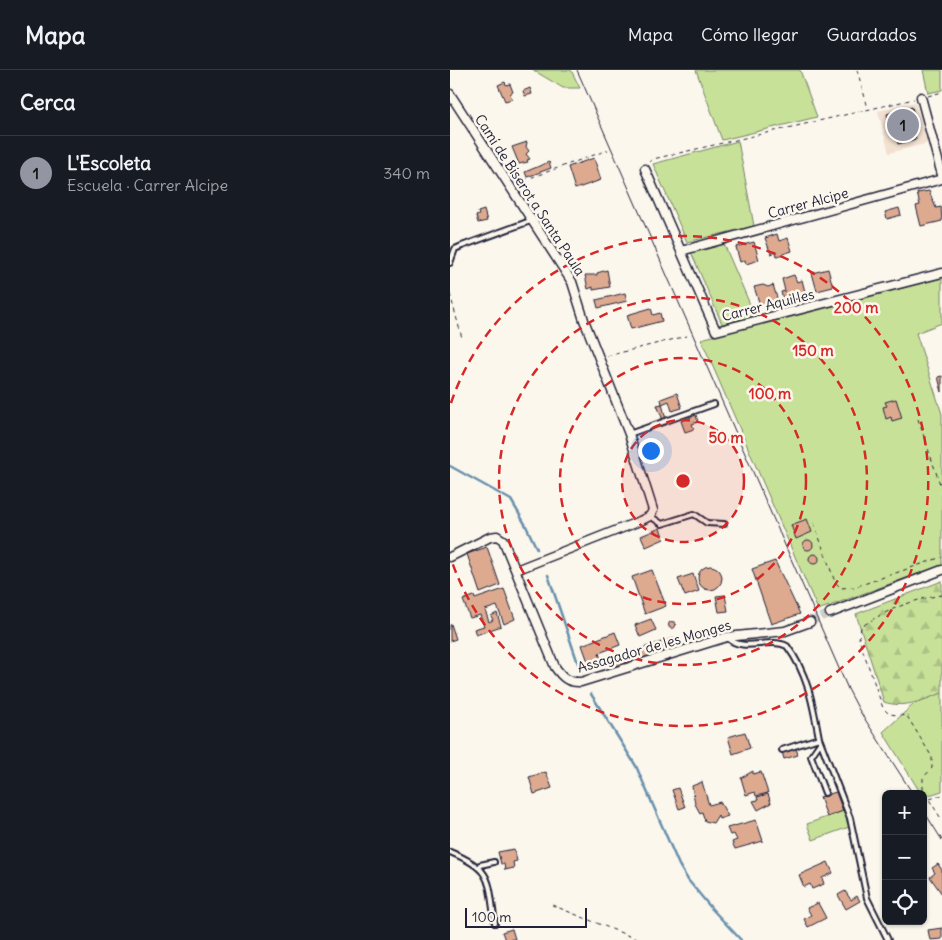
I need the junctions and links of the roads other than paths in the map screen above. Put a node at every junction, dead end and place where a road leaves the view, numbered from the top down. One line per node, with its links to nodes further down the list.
1 (450, 94): 5 (street, Camí de Biserot a Santa Paula)
2 (921, 97): 4 (street, Carrer Alcipe)
3 (646, 170): 6 (street)
4 (942, 177): 6 (street, Carrer Alcipe)
5 (533, 220): 7 (lane); 10 (street, Camí de Biserot a Santa Paula)
6 (681, 250): 8 (street, Carrer Aquil·les)
7 (450, 263)
8 (942, 273)
9 (714, 404): 10 (lane)
10 (629, 434): 11 (street, Camí de Biserot a Santa Paula)
11 (650, 516): 12 (lane); 14 (street)
12 (724, 524)
13 (450, 557): 14 (street, Assagador de les Monges)
14 (516, 570): 18 (street, Assagador de les Monges)
15 (942, 570): 16 (street)
16 (830, 613)
17 (810, 622): 18 (street, Assagador de les Monges)
18 (727, 637): 19 (lane)
19 (819, 741): 20 (lane); 21 (lane); 26 (lane)
20 (782, 750)
21 (825, 793)
22 (450, 852): 24 (lane)
23 (494, 862): 24 (lane)
24 (478, 866): 25 (lane)
25 (495, 923)
26 (888, 940)

